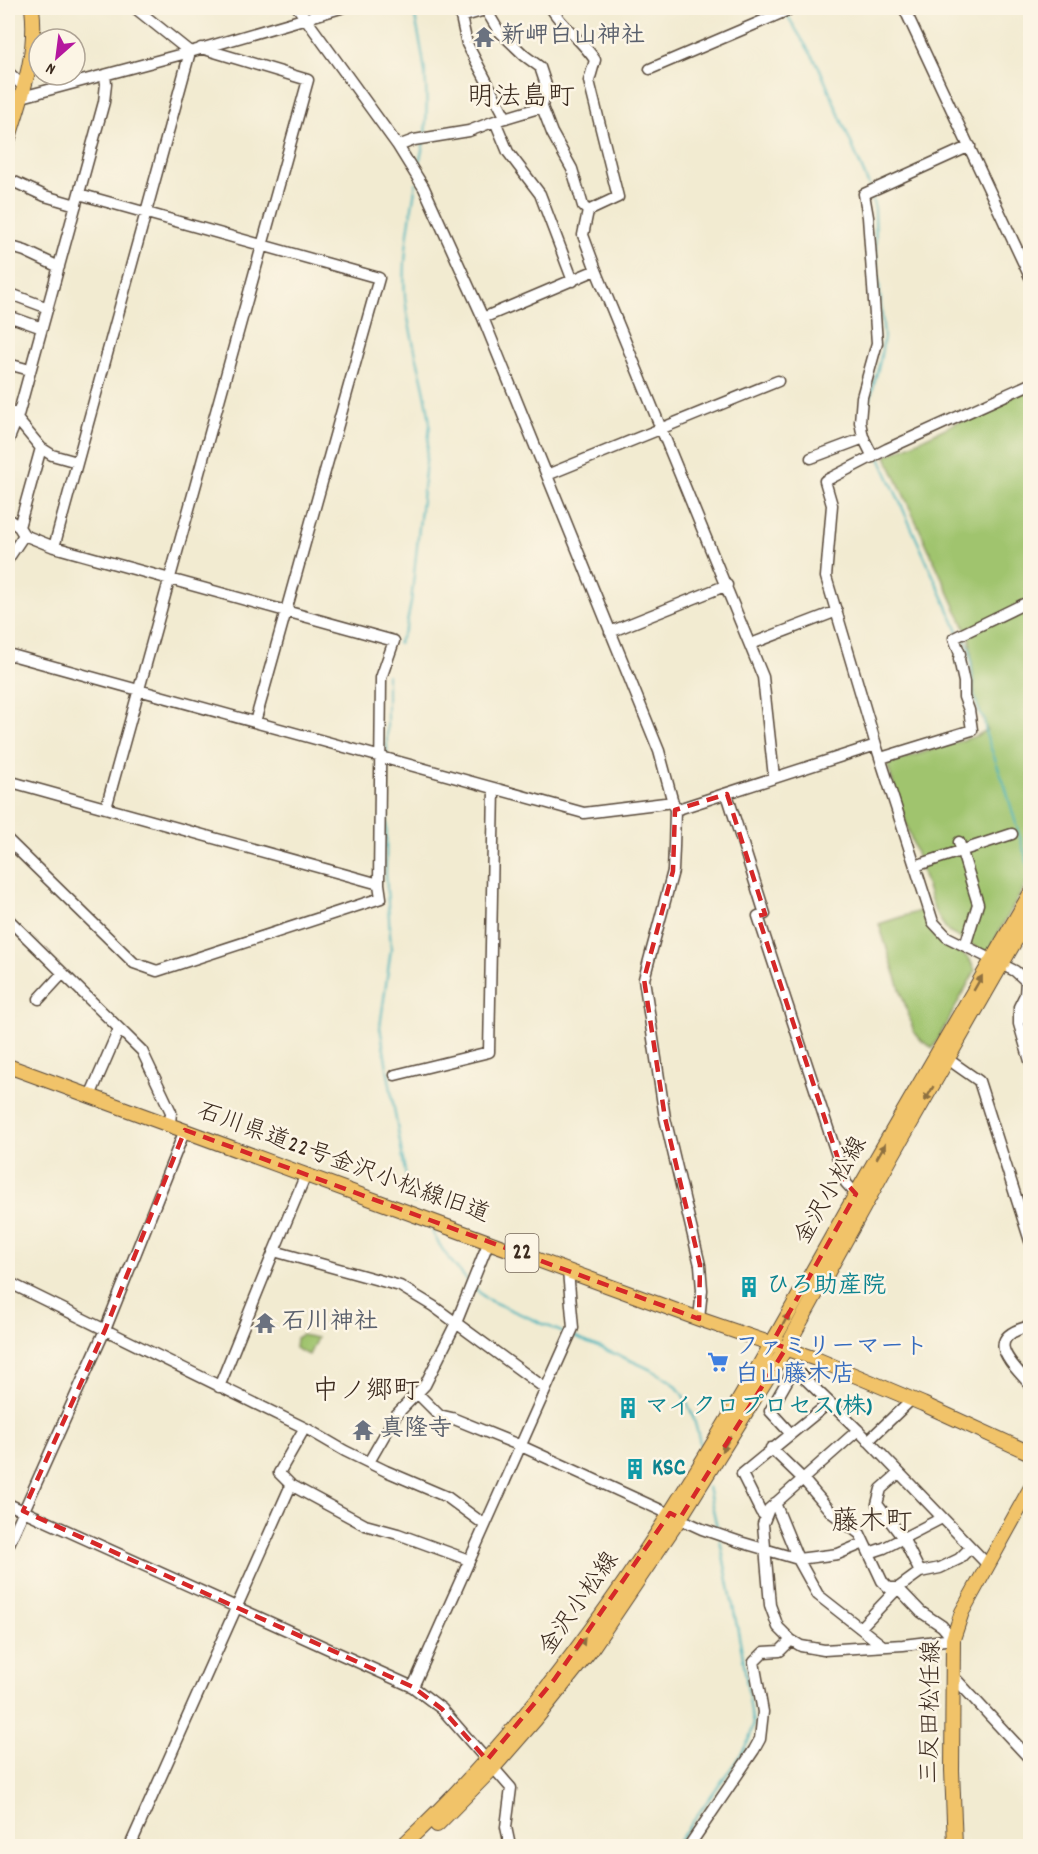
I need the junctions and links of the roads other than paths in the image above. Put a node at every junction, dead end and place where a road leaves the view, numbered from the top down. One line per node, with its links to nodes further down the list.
1 (32, 8): 14 (main road)
2 (135, 8): 10 (street)
3 (298, 8): 9 (street)
4 (341, 8): 9 (street)
5 (485, 8): 15 (street); 16 (street)
6 (551, 8): 22 (street)
7 (904, 8): 19 (street)
8 (789, 10): 11 (street)
9 (305, 17): 10 (street); 18 (street)
10 (196, 50): 13 (street); 23 (street); 24 (street)
11 (650, 69)
12 (8, 72): 14 (street)
13 (105, 75): 14 (street); 21 (street)
14 (23, 92): 17 (main road)
15 (542, 107): 16 (street); 22 (street)
16 (500, 120): 18 (street); 29 (street)
17 (8, 141)
18 (398, 146): 32 (street)
19 (970, 146): 28 (street); 41 (street)
20 (8, 178): 21 (street)
21 (78, 200): 23 (street); 26 (street)
22 (588, 211): 27 (street)
23 (146, 213): 24 (street); 46 (street)
24 (262, 244): 52 (street); 55 (street)
25 (8, 246): 26 (street)
26 (59, 267): 31 (street)
27 (596, 270): 29 (street); 40 (street)
28 (1030, 277)
29 (573, 281): 32 (street)
30 (8, 293): 31 (street)
31 (48, 308): 34 (street)
32 (483, 318): 47 (street)
33 (8, 321): 34 (street)
34 (42, 328): 36 (street)
35 (8, 364): 36 (street)
36 (30, 370): 39 (street)
37 (778, 381): 40 (street)
38 (1030, 384): 44 (street)
39 (12, 415): 42 (street); 43 (street)
40 (662, 428): 47 (street); 53 (street)
41 (864, 438): 44 (street); 45 (street)
42 (8, 441)
43 (41, 448): 46 (street); 49 (street)
44 (877, 454): 56 (street)
45 (811, 458)
46 (77, 462): 50 (street)
47 (548, 475): 57 (street)
48 (8, 519): 49 (street)
49 (22, 531): 50 (street); 51 (street)
50 (54, 547): 52 (street)
51 (8, 559)
52 (171, 579): 55 (street); 60 (street)
53 (727, 585): 57 (street); 58 (street)
54 (1030, 601): 64 (street)
55 (288, 611): 61 (street); 63 (street)
56 (837, 611): 58 (street); 62 (street)
57 (610, 632): 69 (street)
58 (751, 644): 65 (street)
59 (8, 654): 60 (street)
60 (138, 691): 61 (street); 70 (street)
61 (255, 722): 63 (street)
62 (876, 745): 64 (street); 65 (street)
63 (379, 756): 67 (street); 75 (street)
64 (880, 758): 74 (street)
65 (774, 777): 68 (street)
66 (8, 781): 70 (street)
67 (494, 788): 69 (street); 87 (street)
68 (727, 794): 69 (street); 92 (street)
69 (674, 806): 98 (street)
70 (106, 807): 75 (street)
71 (1012, 834): 73 (street)
72 (8, 840): 75 (street)
73 (960, 846): 74 (street); 79 (street)
74 (915, 866): 79 (street)
75 (379, 884)
76 (1030, 894): 80 (main road, 金沢小松線)
77 (1030, 915): 80 (main road, 金沢小松線)
78 (8, 919): 81 (street)
79 (965, 946): 80 (street)
80 (997, 962): 84 (main road, 金沢小松線); 85 (street); 92 (main road, 金沢小松線, one-way to 80)
81 (63, 973): 82 (street); 83 (street)
82 (39, 999)
83 (119, 1029): 88 (street); 89 (street)
84 (949, 1060): 94 (street); 103 (main road, 金沢小松線, one-way to 103)
85 (1030, 1060)
86 (8, 1066): 88 (main road, 石川県道22号金沢小松線旧道 / 22)
87 (395, 1075)
88 (90, 1096): 89 (main road, 石川県道22号金沢小松線旧道 / 22)
89 (170, 1124): 90 (main road, 石川県道22号金沢小松線旧道 / 22)
90 (184, 1130): 91 (main road, 石川県道22号金沢小松線旧道 / 22); 101 (street)
91 (306, 1174): 93 (main road, 石川県道22号金沢小松線旧道 / 22); 95 (street)
92 (856, 1194): 102 (main road, 金沢小松線, one-way to 92)
93 (489, 1241): 96 (main road, 石川県道22号金沢小松線旧道 / 22); 99 (street)
94 (1030, 1241)
95 (274, 1251): 99 (street); 105 (street)
96 (568, 1271): 98 (main road, 石川県道22号金沢小松線旧道 / 22); 106 (street)
97 (8, 1282): 101 (street)
98 (699, 1318): 102 (main road, 石川県道22号金沢小松線旧道 / 22)
99 (456, 1323): 106 (street); 107 (street)
100 (1030, 1326): 104 (street)
101 (105, 1330): 105 (street); 124 (street)
102 (772, 1343): 103 (main road, 石川県道22号金沢小松線旧道 / 22); 125 (main road, 金沢小松線)
103 (786, 1348): 108 (main road, 石川県道22号金沢小松線旧道 / 22); 125 (main road, 金沢小松線, one-way to 125)
104 (1030, 1385)
105 (219, 1387): 110 (street)
106 (546, 1389): 114 (street)
107 (418, 1394): 114 (street); 117 (street)
108 (912, 1399): 113 (street); 116 (main road, 石川県道22号金沢小松線旧道 / 22)
109 (829, 1403): 111 (street); 112 (street); 112 (street)
110 (304, 1429): 117 (street); 120 (street)
111 (858, 1430): 113 (street); 119 (street)
112 (791, 1434): 115 (street)
113 (868, 1441): 118 (street)
114 (521, 1446): 125 (street); 128 (street)
115 (771, 1448): 119 (street); 126 (street)
116 (1030, 1453)
117 (369, 1462): 128 (street)
118 (899, 1473): 127 (street); 129 (street)
119 (802, 1479): 122 (street); 131 (street)
120 (291, 1485): 134 (street); 139 (street)
121 (1030, 1489): 136 (main road, 三反田松任線)
122 (775, 1503): 126 (street); 135 (street)
123 (8, 1504): 124 (street)
124 (23, 1511): 130 (street); 139 (street)
125 (675, 1516): 133 (street); 147 (main road, 金沢小松線)
126 (765, 1516): 133 (street)
127 (942, 1518): 129 (street); 132 (street)
128 (485, 1525): 134 (street)
129 (903, 1538): 131 (street); 137 (street)
130 (8, 1546)
131 (866, 1548): 135 (street); 138 (street)
132 (970, 1548): 136 (street); 137 (street)
133 (766, 1551): 135 (street); 142 (street)
134 (469, 1560): 145 (street)
135 (798, 1560): 140 (street)
136 (987, 1564): 141 (main road, 三反田松任線)
137 (920, 1572): 138 (street)
138 (898, 1588): 140 (street); 141 (street)
139 (237, 1607): 145 (street); 148 (street)
140 (860, 1628): 143 (street)
141 (953, 1639): 143 (street); 144 (main road, 三反田松任線)
142 (791, 1640): 143 (street); 152 (street)
143 (883, 1646)
144 (952, 1675): 146 (street); 153 (main road, 三反田松任線)
145 (413, 1687): 147 (street)
146 (1030, 1759)
147 (490, 1764): 149 (main road, 金沢小松線); 150 (main road, 金沢小松線); 151 (street)
148 (130, 1846)
149 (402, 1846)
150 (415, 1846)
151 (510, 1846)
152 (688, 1846)
153 (955, 1846)

